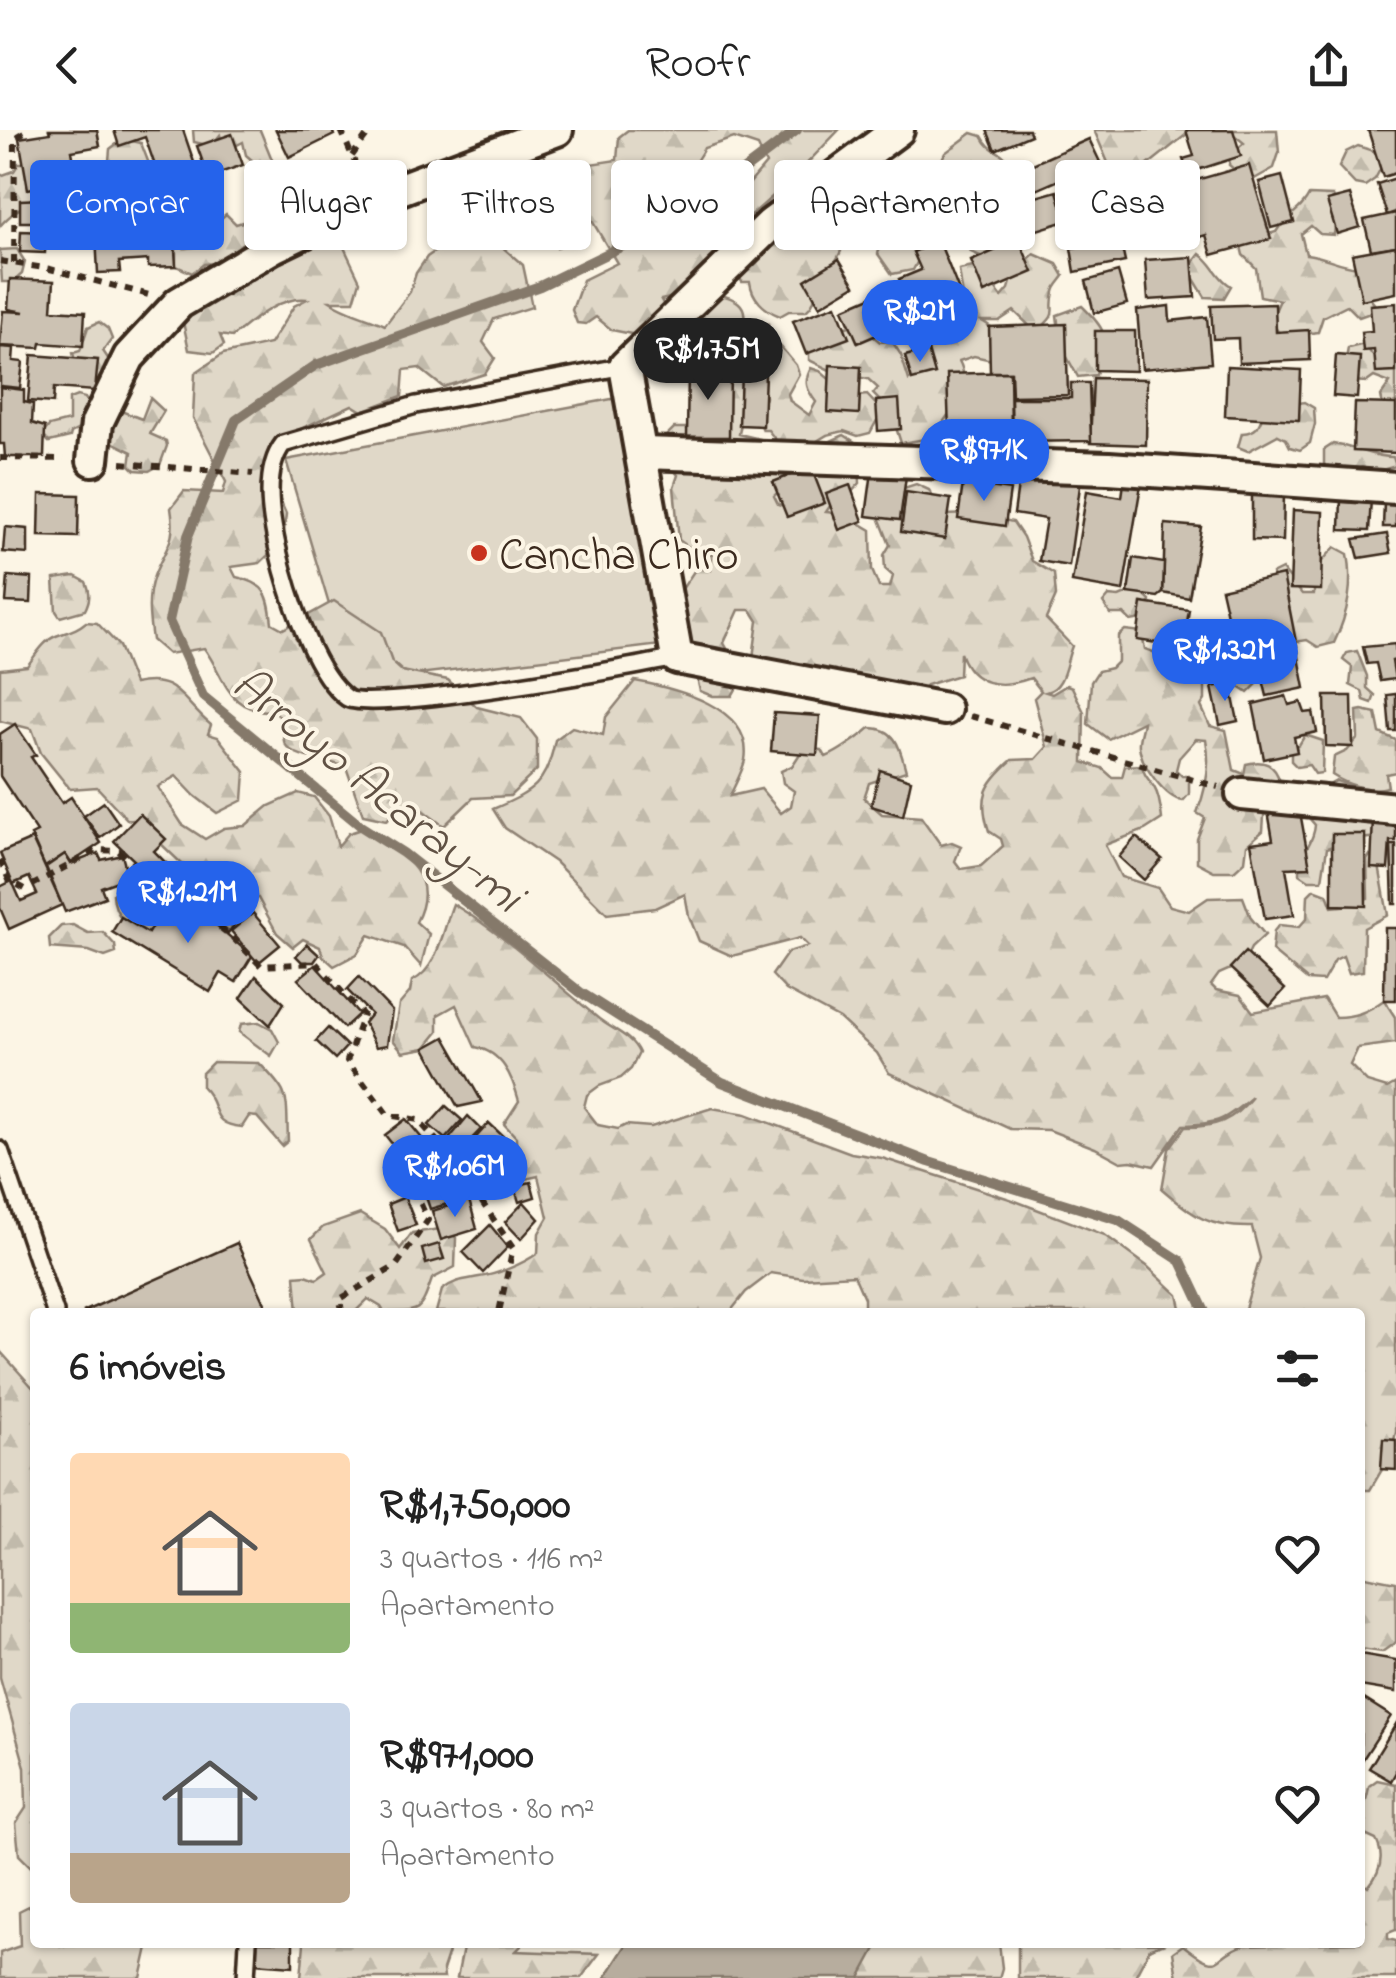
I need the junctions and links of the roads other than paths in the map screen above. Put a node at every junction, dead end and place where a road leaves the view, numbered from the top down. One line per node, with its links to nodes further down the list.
1 (557, 130): 5 (street)
2 (898, 130): 3 (street)
3 (625, 366): 4 (street); 7 (lane)
4 (642, 453): 6 (street); 7 (street)
5 (93, 460)
6 (1396, 488)
7 (678, 658): 8 (street)
8 (945, 709)
9 (1242, 794): 10 (street)
10 (1396, 809)
11 (0, 1150): 12 (lane)
12 (54, 1308)
13 (248, 1948): 14 (lane)
14 (246, 1978)

